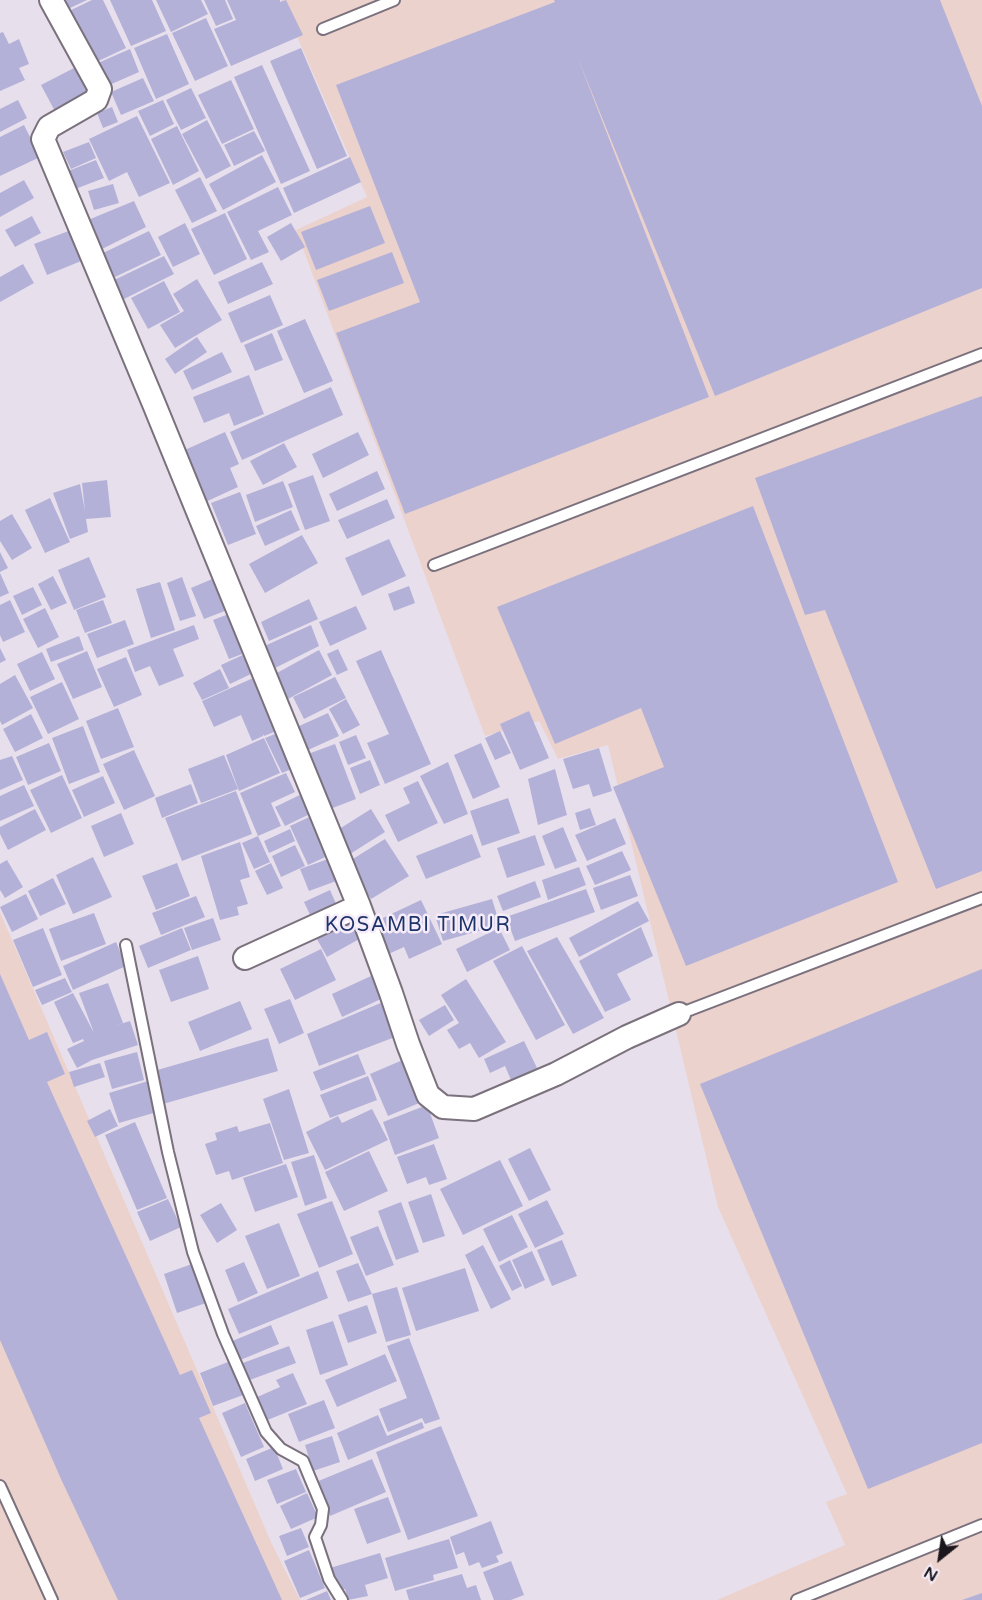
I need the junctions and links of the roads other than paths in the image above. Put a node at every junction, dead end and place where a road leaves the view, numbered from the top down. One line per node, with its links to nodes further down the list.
1 (51, 0): 7 (street)
2 (394, 0): 3 (lane)
3 (322, 28)
4 (982, 354): 5 (lane)
5 (434, 565)
6 (982, 898): 10 (lane)
7 (359, 906): 9 (street); 10 (street)
8 (126, 945): 14 (lane)
9 (245, 958)
10 (679, 1014)
11 (0, 1486): 13 (lane)
12 (982, 1525): 15 (lane)
13 (52, 1600)
14 (342, 1600)
15 (797, 1600)

